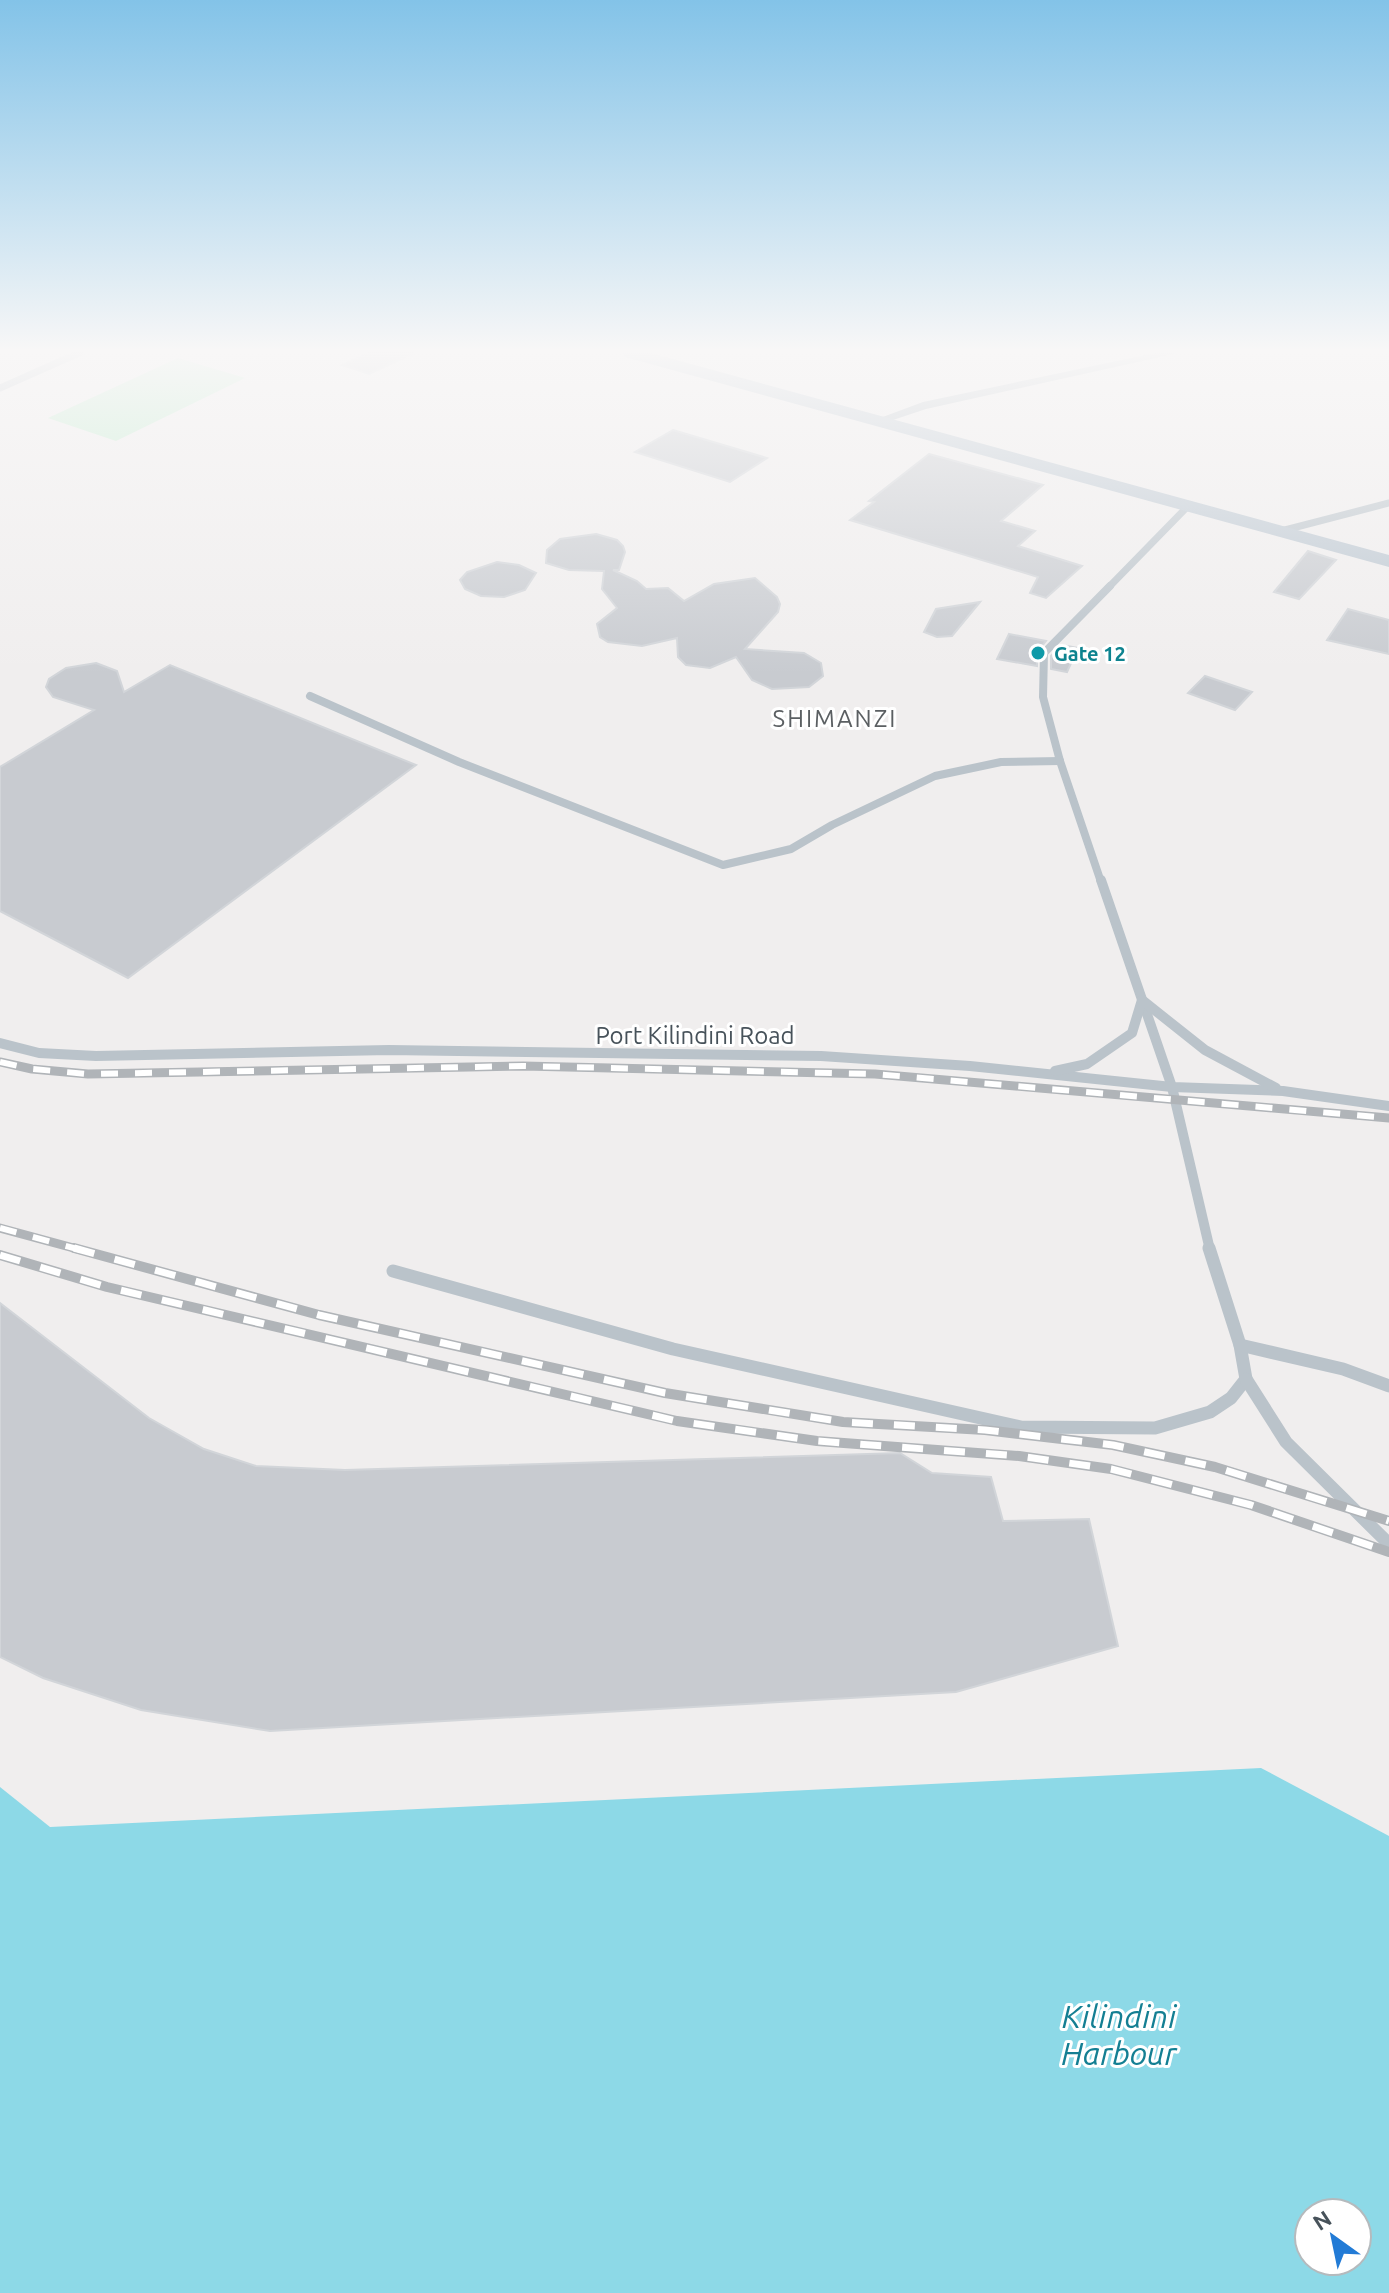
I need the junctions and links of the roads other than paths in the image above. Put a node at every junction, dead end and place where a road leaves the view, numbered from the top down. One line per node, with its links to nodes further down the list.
1 (1020, 460): 3 (main road)
2 (1389, 503): 4 (lane)
3 (1188, 506): 4 (main road); 7 (lane)
4 (1281, 531): 5 (main road)
5 (1389, 561)
6 (310, 696): 7 (lane)
7 (1060, 761): 8 (lane)
8 (1142, 1000): 10 (lane); 11 (lane); 12 (lane)
9 (0, 1043): 10 (lane, Port Kilindini Road)
10 (1043, 1074): 11 (lane, Port Kilindini Road)
11 (1172, 1087): 12 (lane, Port Kilindini Road); 15 (lane)
12 (1283, 1091): 13 (lane, Port Kilindini Road)
13 (1389, 1106)
14 (393, 1271): 16 (lane)
15 (1240, 1345): 16 (lane); 17 (lane)
16 (1246, 1379): 18 (lane)
17 (1389, 1386)
18 (1389, 1544)

